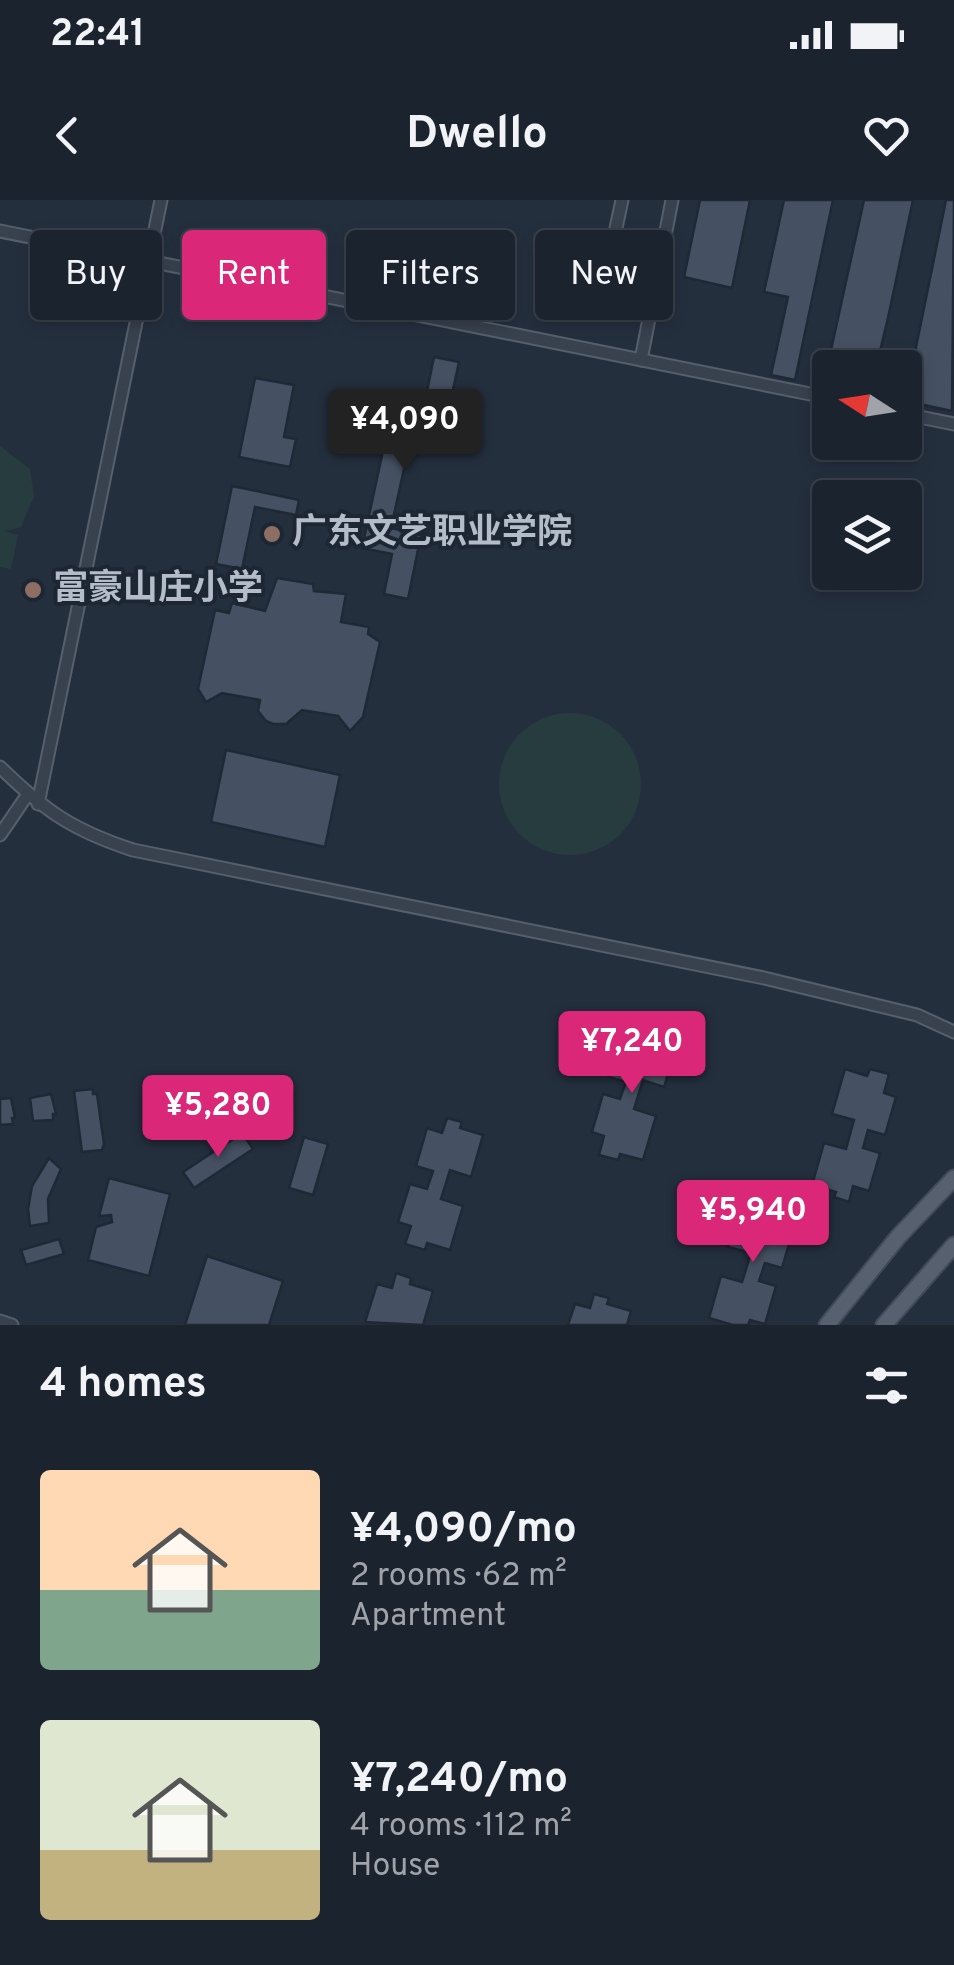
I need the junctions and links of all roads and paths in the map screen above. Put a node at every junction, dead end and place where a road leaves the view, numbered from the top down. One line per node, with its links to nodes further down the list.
1 (161, 200): 4 (street)
2 (622, 200): 5 (street)
3 (672, 200): 10 (street)
4 (155, 230)
5 (615, 230)
6 (0, 231): 7 (street)
7 (30, 237)
8 (162, 263): 10 (street)
9 (137, 320): 16 (street)
10 (641, 360): 11 (street)
11 (812, 394)
12 (922, 417): 13 (street)
13 (954, 424)
14 (0, 767): 15 (street)
15 (28, 794): 16 (street); 17 (street)
16 (38, 804): 18 (street)
17 (0, 835)
18 (954, 1032)
19 (954, 1178): 23 (main road)
20 (954, 1245): 24 (main road)
21 (0, 1321): 22 (street)
22 (12, 1325)
23 (827, 1325)
24 (884, 1325)

